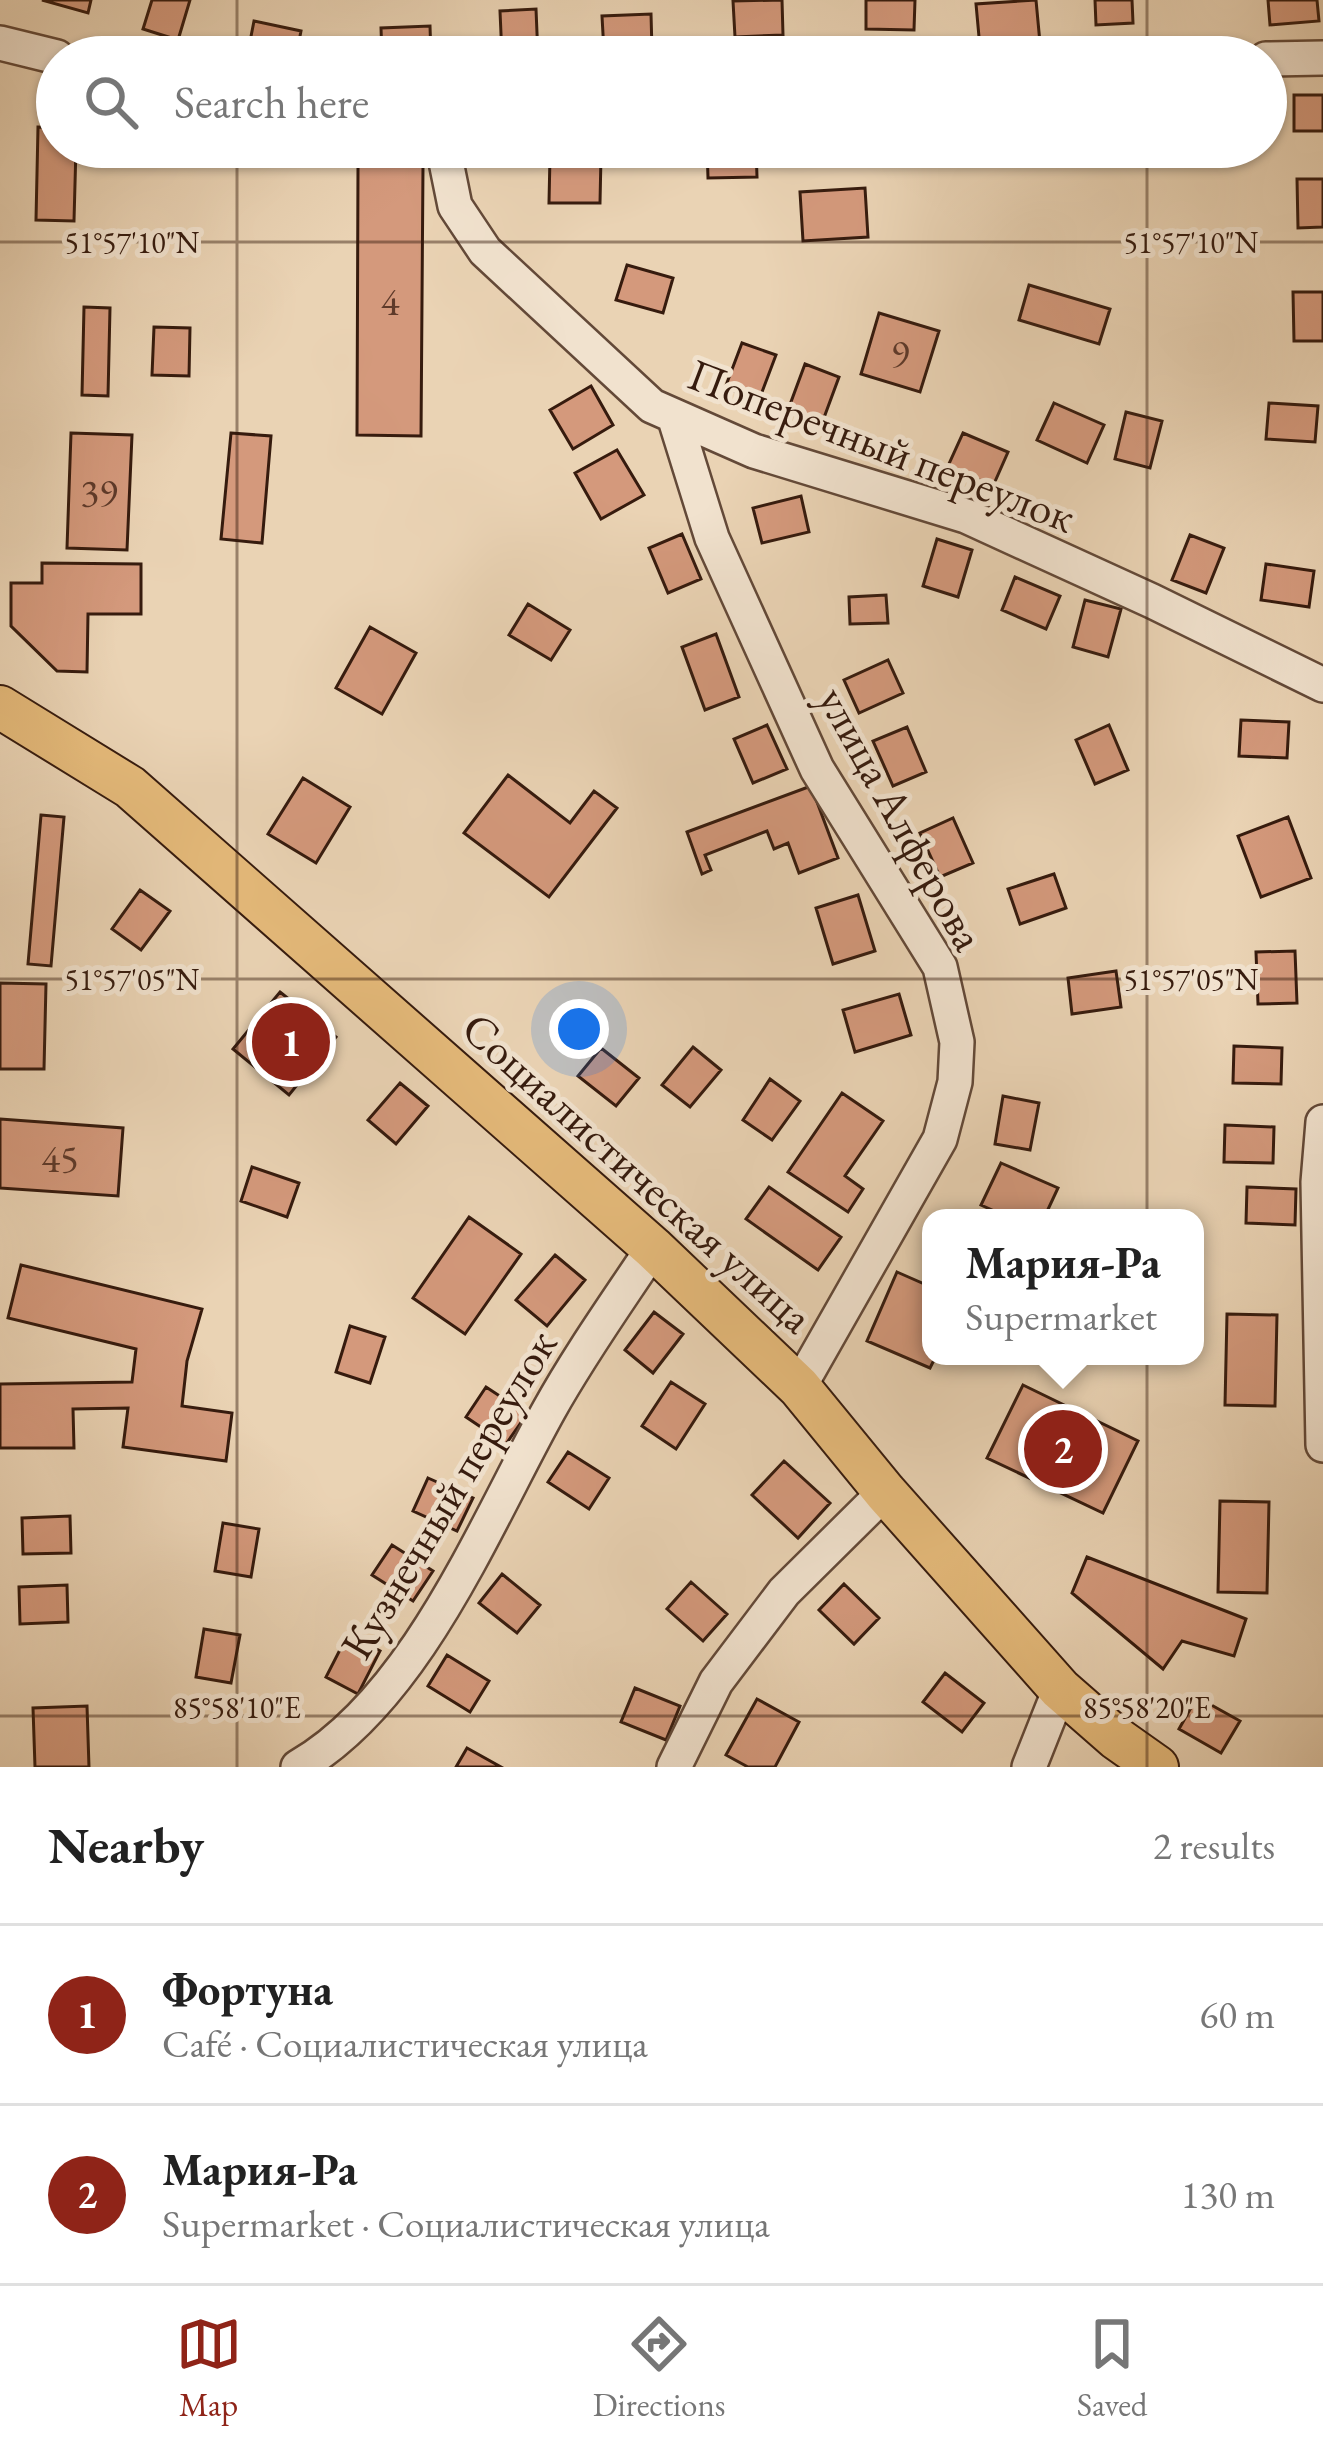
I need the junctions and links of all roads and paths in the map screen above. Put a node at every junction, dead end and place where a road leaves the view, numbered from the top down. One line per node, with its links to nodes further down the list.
1 (0, 43): 2 (street)
2 (36, 52)
3 (1323, 58): 4 (street)
4 (1287, 59)
5 (446, 168): 6 (street, Поперечный переулок)
6 (674, 416): 7 (street, Поперечный переулок); 11 (street, улица Алферова)
7 (1323, 685)
8 (0, 707): 10 (main road, Социалистическая улица)
9 (1323, 1122): 12 (street)
10 (653, 1247): 11 (main road, Социалистическая улица); 15 (street, Кузнечный переулок)
11 (799, 1387): 13 (main road, Социалистическая улица)
12 (1323, 1445)
13 (885, 1492): 14 (main road, Социалистическая улица); 16 (street)
14 (1060, 1689): 17 (street); 18 (main road, Социалистическая улица)
15 (298, 1767)
16 (674, 1767)
17 (1029, 1767)
18 (1157, 1767)

